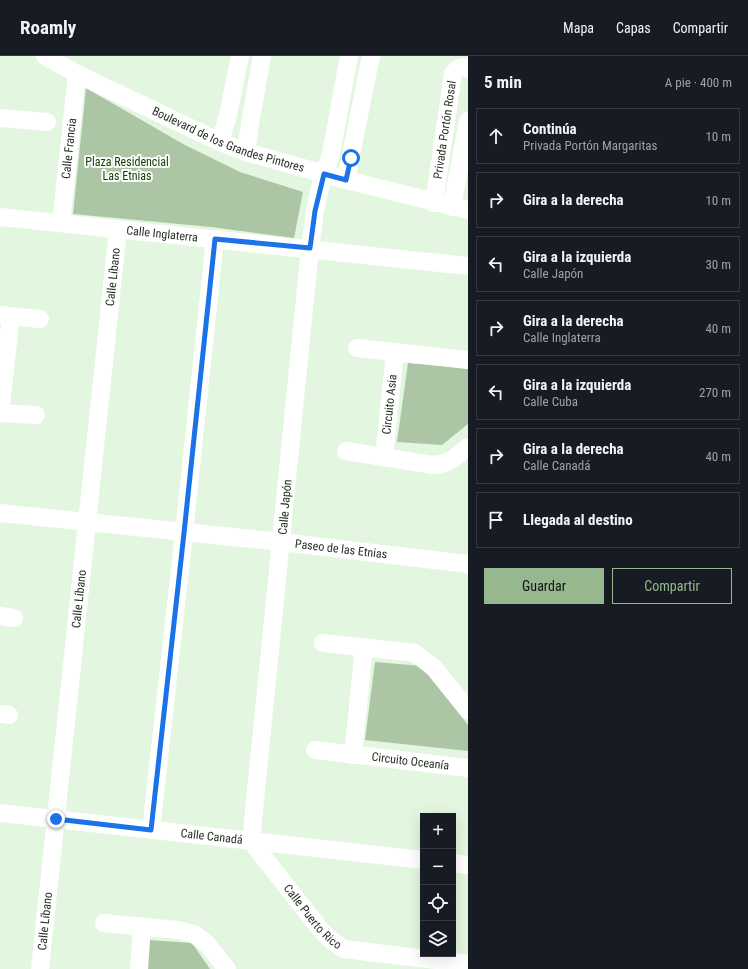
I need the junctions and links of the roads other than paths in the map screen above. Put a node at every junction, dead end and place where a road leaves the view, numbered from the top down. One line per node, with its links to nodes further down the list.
1 (45, 56): 7 (street, Boulevard de los Grandes Pintores)
2 (240, 56): 11 (street)
3 (262, 56): 12 (street)
4 (349, 56): 13 (street, Calle Japón)
5 (371, 56): 14 (street)
6 (468, 68): 15 (street, Privada Portón Rosal)
7 (77, 74): 11 (street, Boulevard de los Grandes Pintores); 18 (street, Calle Francia)
8 (0, 118): 9 (street)
9 (47, 122)
10 (468, 122): 16 (street, Privada Portón Rosal)
11 (220, 142): 12 (street, Boulevard de los Grandes Pintores)
12 (246, 152): 13 (street, Boulevard de los Grandes Pintores)
13 (324, 174): 14 (street, Boulevard de los Grandes Pintores); 21 (street, Calle Japón)
14 (346, 180): 15 (street, Boulevard de los Grandes Pintores)
15 (434, 203): 16 (street, Boulevard de los Grandes Pintores)
16 (460, 209)
17 (0, 217): 18 (street, Calle Inglaterra)
18 (61, 223): 19 (street, Calle Inglaterra)
19 (118, 229): 20 (street, Calle Inglaterra); 34 (street, Calle Líbano)
20 (215, 239): 21 (street, Calle Inglaterra); 35 (street)
21 (310, 248): 22 (street, Calle Inglaterra); 36 (street, Calle Japón)
22 (468, 266)
23 (6, 316): 24 (street); 28 (street)
24 (40, 319)
25 (357, 348): 26 (street)
26 (395, 352): 27 (street); 32 (street, Circuito Asia)
27 (468, 360)
28 (0, 413): 29 (street)
29 (36, 416)
30 (468, 446): 32 (street)
31 (346, 451): 32 (street)
32 (384, 457)
33 (0, 513): 34 (street, Paseo de las Etnias)
34 (87, 523): 35 (street, Paseo de las Etnias); 45 (street, Calle Líbano)
35 (184, 533): 36 (street, Paseo de las Etnias); 46 (street)
36 (281, 542): 37 (street, Paseo de las Etnias); 47 (street, Calle Japón)
37 (468, 564)
38 (323, 643): 39 (street)
39 (364, 647): 40 (street); 42 (street)
40 (468, 710)
41 (315, 750): 42 (street, Circuito Oceanía)
42 (353, 755): 43 (street, Circuito Oceanía)
43 (468, 768)
44 (0, 813): 45 (street, Calle Canadá)
45 (56, 819): 46 (street, Calle Canadá); 54 (street, Calle Líbano)
46 (151, 830): 47 (street, Calle Canadá)
47 (251, 841): 48 (street, Calle Canadá); 53 (street, Calle Puerto Rico)
48 (420, 860)
49 (456, 863): 50 (street)
50 (468, 865)
51 (104, 923): 52 (street)
52 (142, 926): 55 (street); 56 (street)
53 (468, 964)
54 (40, 969)
55 (139, 969)
56 (227, 969)

